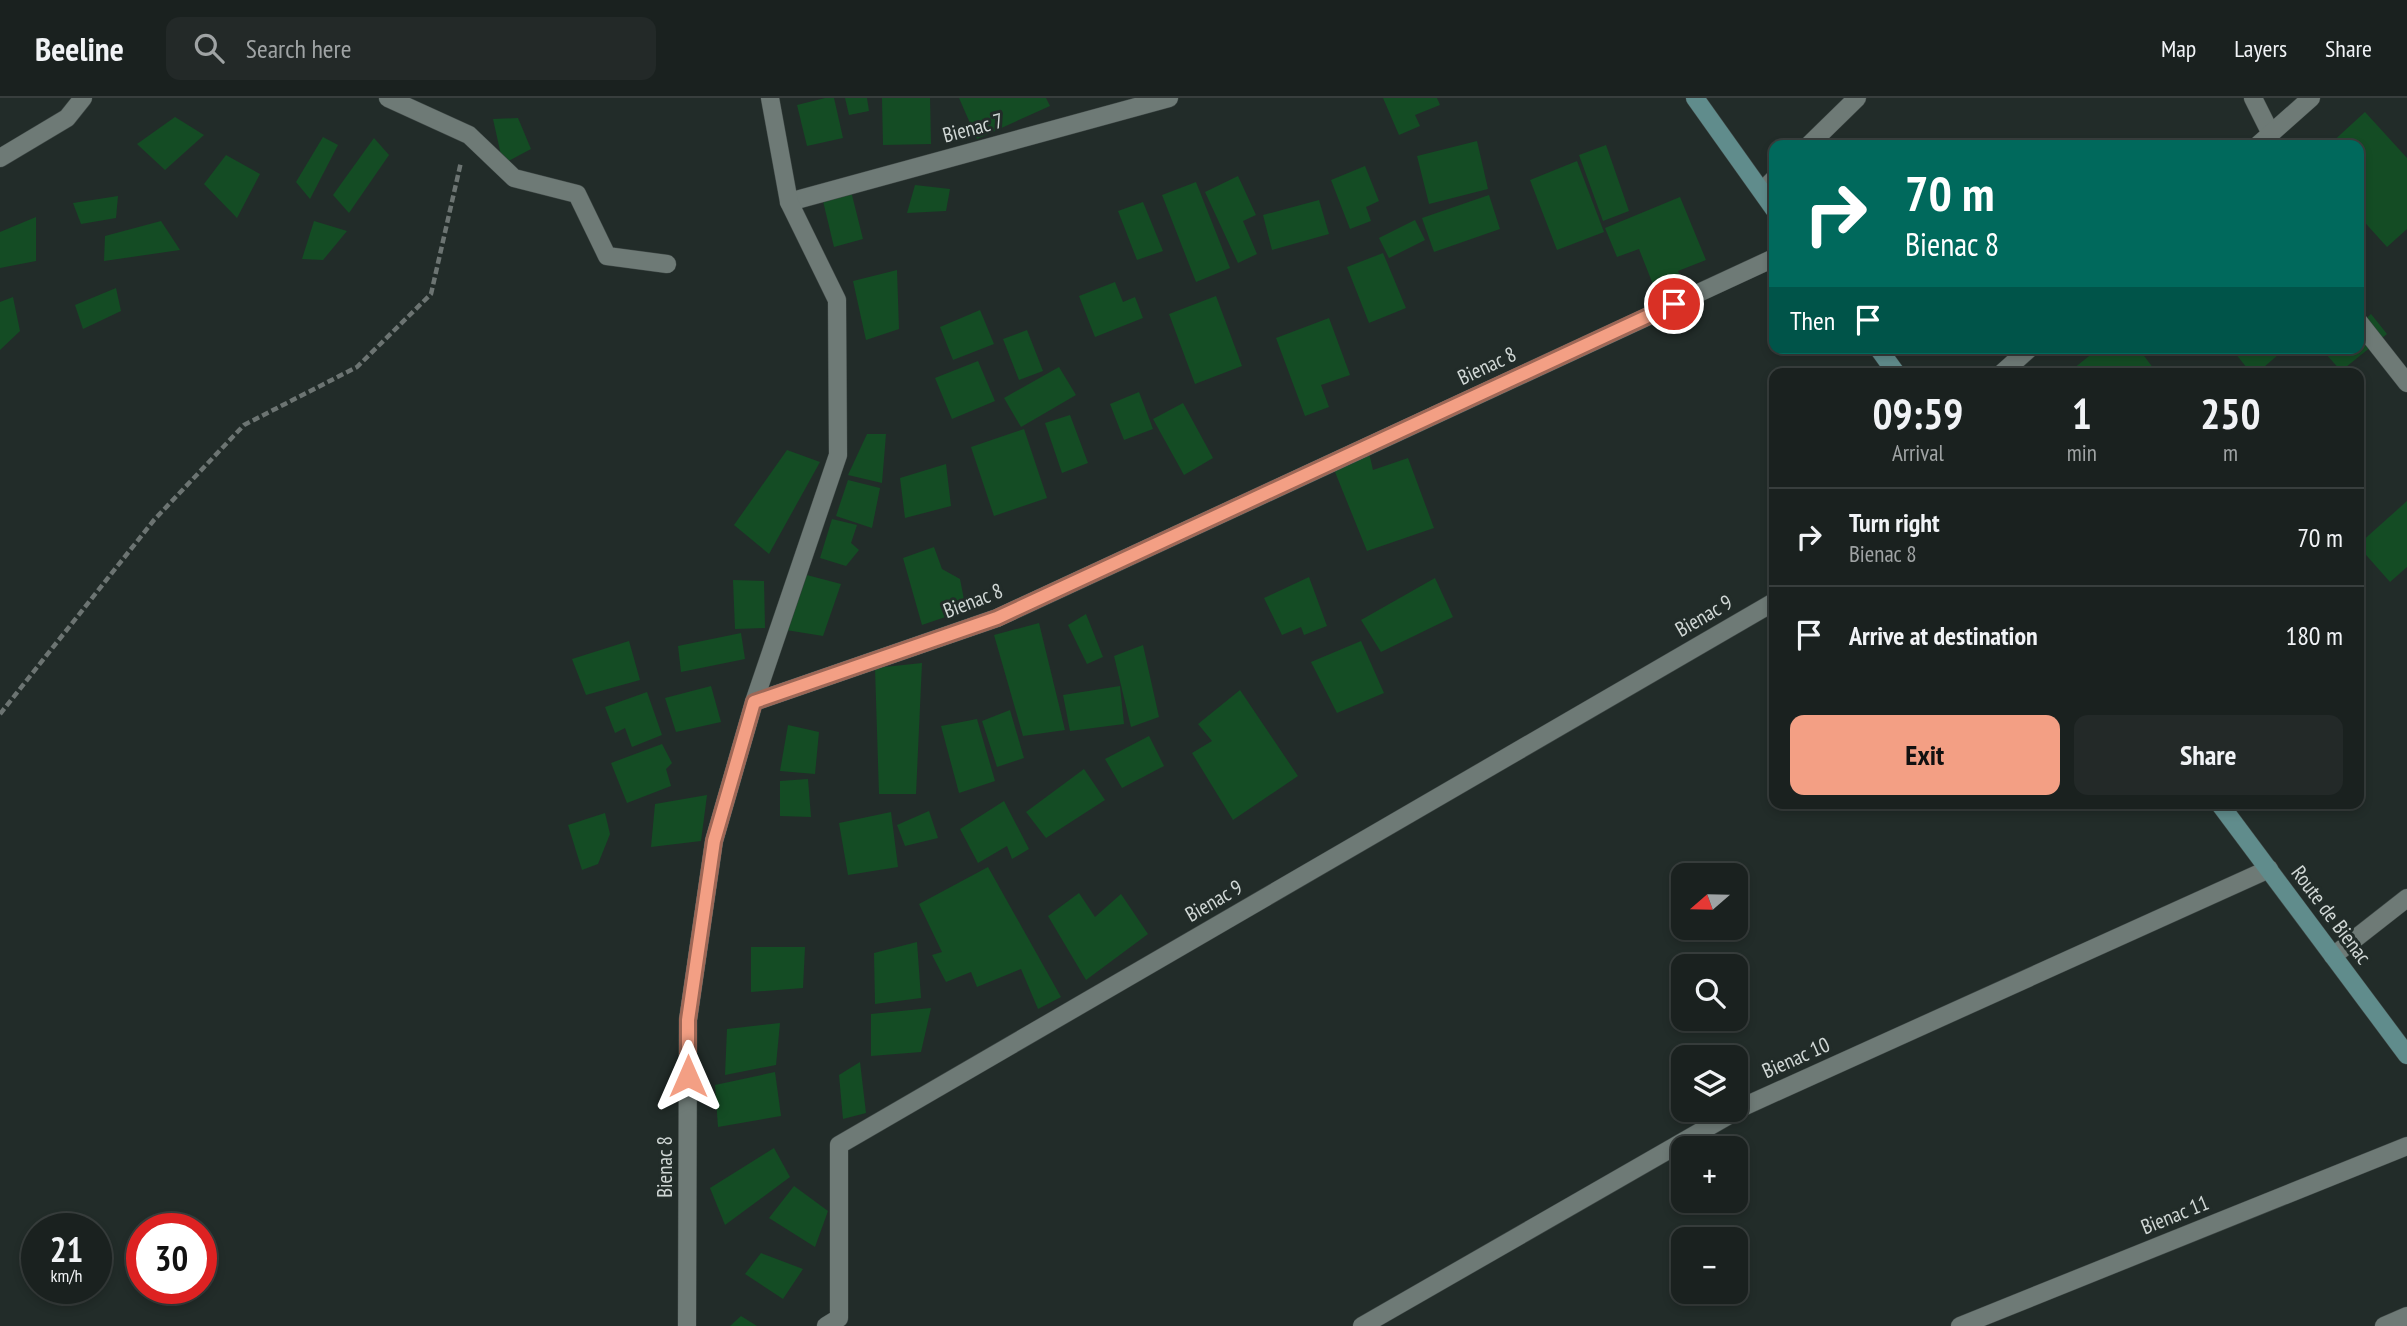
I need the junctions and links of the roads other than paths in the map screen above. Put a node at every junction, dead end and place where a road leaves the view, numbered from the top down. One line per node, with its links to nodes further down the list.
1 (83, 98): 11 (street)
2 (388, 98): 15 (street)
3 (769, 98): 13 (street)
4 (1169, 98): 13 (street, Bienac 7)
5 (1695, 98): 12 (main road)
6 (1857, 98): 10 (street)
7 (2253, 98): 9 (street)
8 (2311, 98): 9 (street)
9 (2265, 139)
10 (1814, 140)
11 (0, 158)
12 (1768, 185)
13 (789, 202): 21 (street)
14 (1769, 260): 21 (street, Bienac 8)
15 (667, 264)
16 (2364, 329): 19 (street)
17 (2023, 354): 18 (street)
18 (2008, 368)
19 (2407, 383)
20 (1769, 605): 30 (street, Bienac 9)
21 (754, 702): 29 (street, Bienac 8)
22 (2224, 809): 23 (main road, Route de Bienac)
23 (2269, 869): 25 (main road, Route de Bienac); 31 (street, Bienac 10)
24 (2407, 898): 25 (street)
25 (2333, 956): 26 (main road, Route de Bienac)
26 (2407, 1055)
27 (2407, 1146): 32 (street, Bienac 11)
28 (2407, 1316): 33 (street)
29 (687, 1326)
30 (826, 1326)
31 (1362, 1326)
32 (1960, 1326)
33 (2384, 1326)

